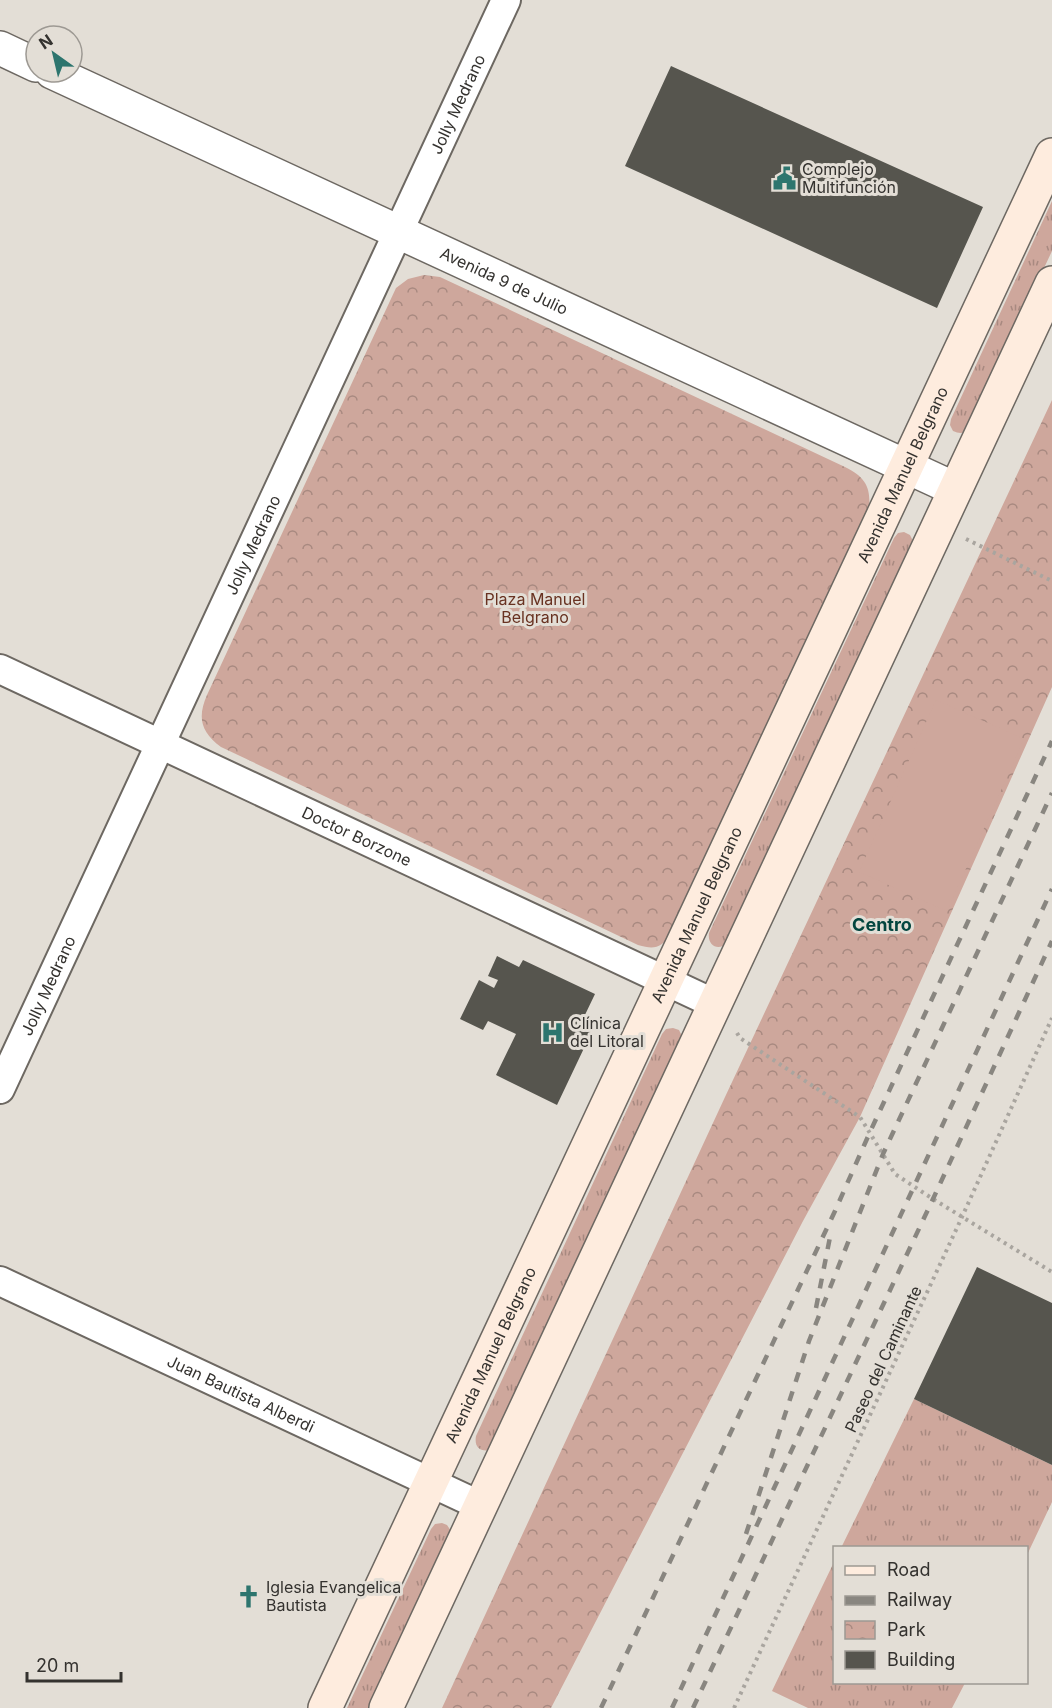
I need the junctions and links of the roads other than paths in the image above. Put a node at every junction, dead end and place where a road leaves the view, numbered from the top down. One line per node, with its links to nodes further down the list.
1 (506, 0): 6 (street, Jolly Medrano)
2 (0, 48): 3 (street)
3 (24, 59)
4 (78, 84): 6 (street, Avenida 9 de Julio)
5 (1052, 155): 8 (main road, Avenida Manuel Belgrano)
6 (398, 232): 8 (street, Avenida 9 de Julio); 11 (street, Jolly Medrano)
7 (1052, 283): 9 (main road)
8 (906, 467): 9 (street, Avenida 9 de Julio); 12 (main road, Avenida Manuel Belgrano)
9 (955, 489): 13 (main road)
10 (0, 669): 11 (street, Doctor Borzone)
11 (160, 744): 12 (street, Doctor Borzone); 14 (street, Jolly Medrano)
12 (666, 981): 13 (street, Doctor Borzone); 16 (main road, Avenida Manuel Belgrano)
13 (715, 1004): 17 (main road)
14 (0, 1089)
15 (0, 1281): 16 (street, Juan Bautista Alberdi)
16 (430, 1482): 17 (street, Juan Bautista Alberdi); 18 (main road, Avenida Manuel Belgrano)
17 (481, 1506): 19 (main road)
18 (325, 1708)
19 (386, 1708)

